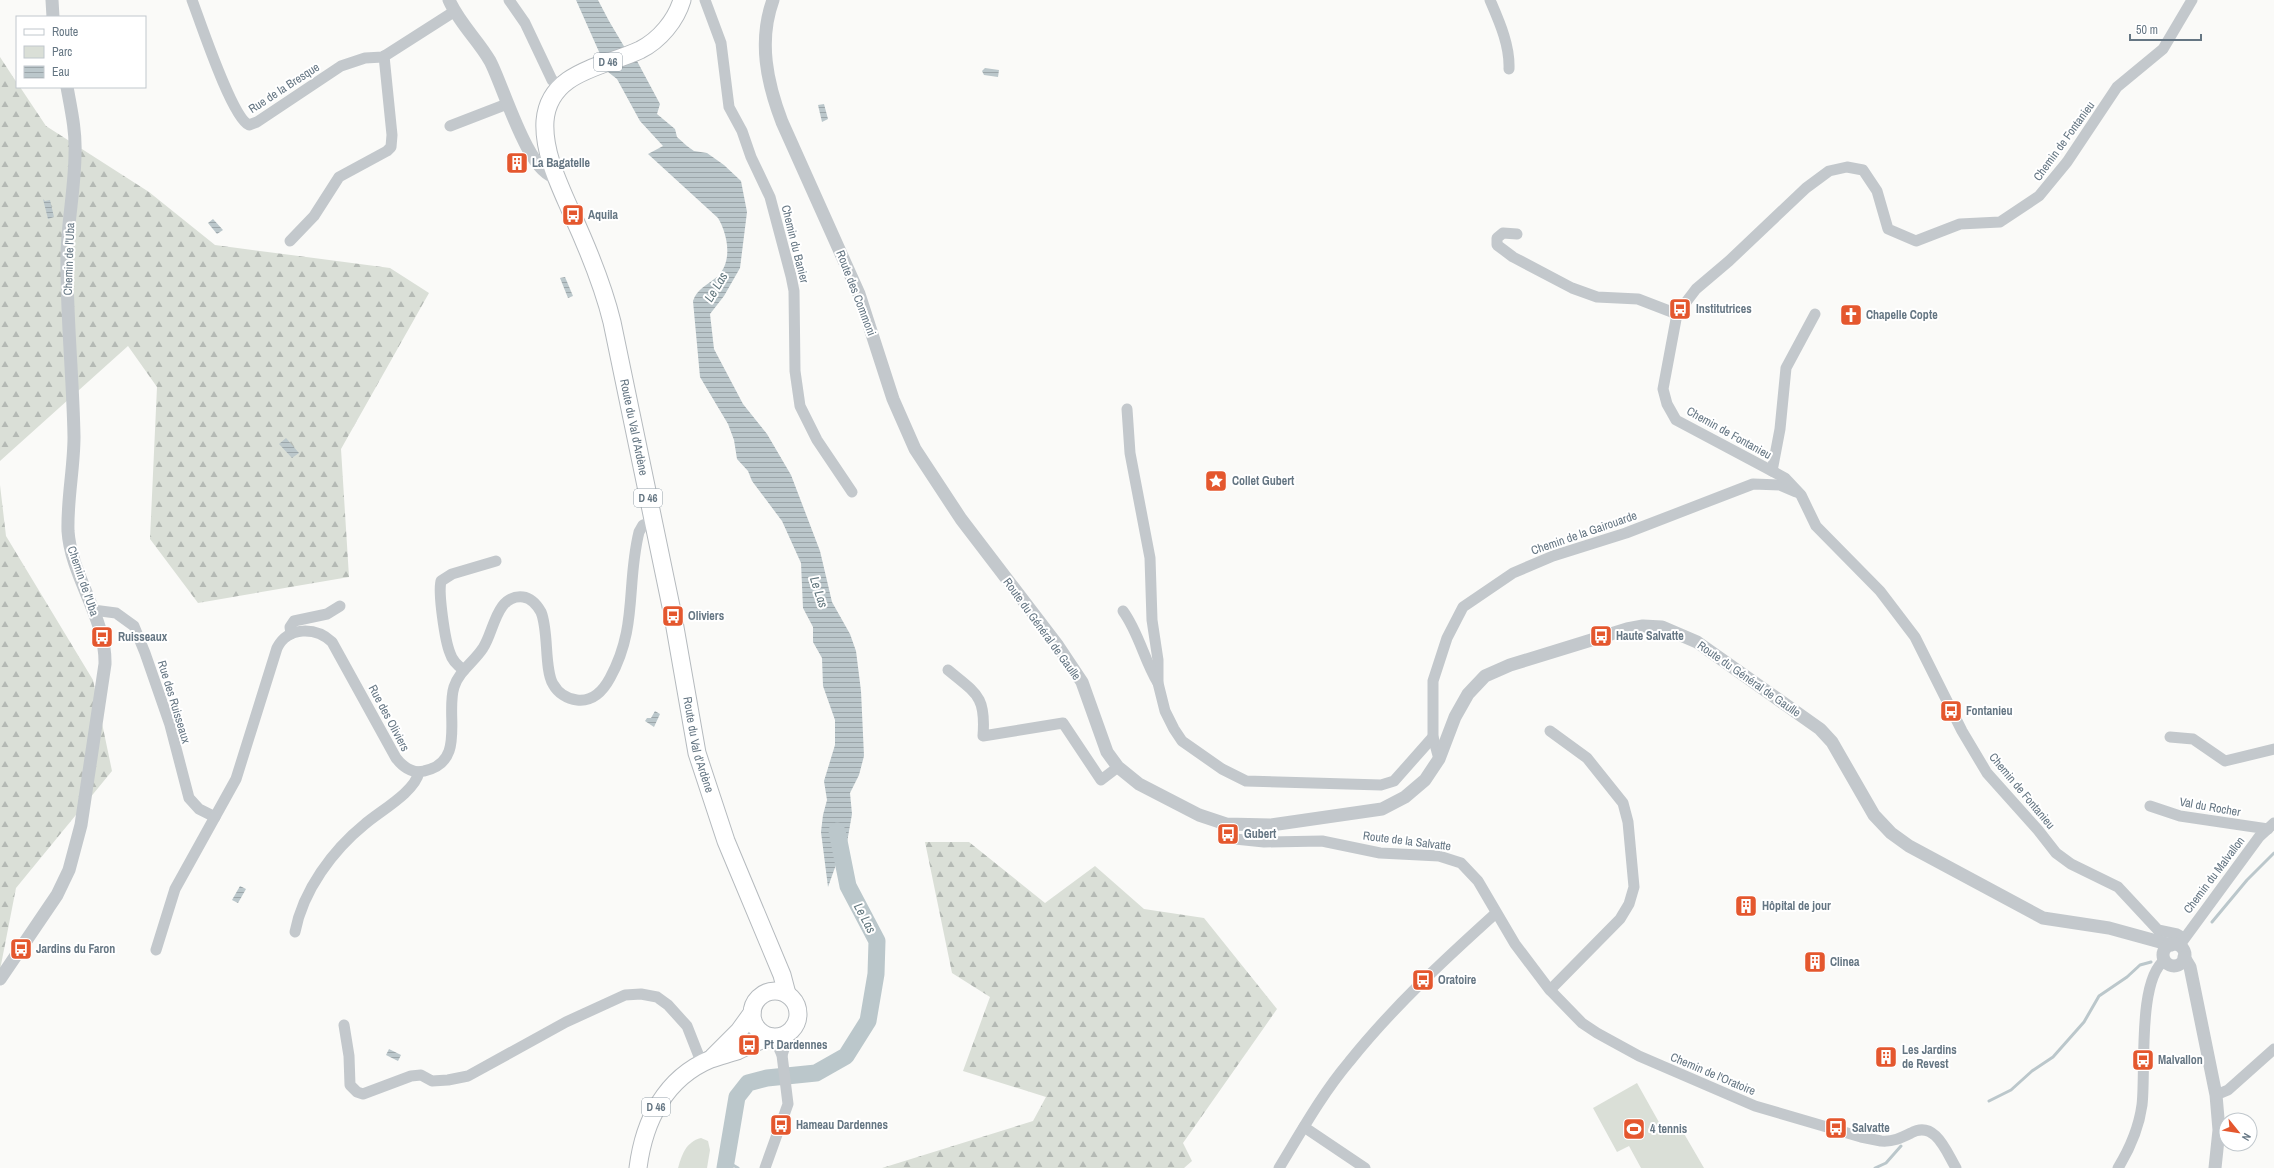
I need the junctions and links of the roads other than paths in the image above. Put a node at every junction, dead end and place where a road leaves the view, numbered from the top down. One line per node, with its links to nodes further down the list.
1 (52, 0): 10 (street)
2 (192, 0): 11 (street, Rue de la Bresque)
3 (509, 0): 13 (street)
4 (682, 0): 13 (main road, Route du Val d'Ardène / D 46)
5 (705, 0): 24 (street, Chemin du Banier)
6 (773, 0): 28 (street, Route des Commoni)
7 (1490, 0): 12 (street)
8 (2192, 0): 20 (street, Chemin de Fontanieu)
9 (452, 5): 11 (street, Rue de la Bresque); 15 (street)
10 (53, 16)
11 (384, 56): 19 (street)
12 (1509, 69)
13 (560, 86): 17 (main road, Route du Val d'Ardène / D 46)
14 (68, 88): 30 (street, Chemin de l'Uba)
15 (507, 104): 16 (street); 17 (street)
16 (450, 126)
17 (556, 177): 26 (main road, Route du Val d'Ardène / D 46)
18 (1516, 234): 20 (street)
19 (290, 241)
20 (1677, 314): 23 (street, Chemin de Fontanieu)
21 (1815, 314): 23 (street)
22 (1126, 409): 35 (street)
23 (1772, 471): 25 (street, Chemin de Fontanieu)
24 (852, 492)
25 (1801, 495): 37 (street, Chemin de la Gairouarde); 50 (street, Chemin de Fontanieu)
26 (653, 520): 33 (street); 51 (main road, Route du Val d'Ardène / D 46)
27 (496, 561): 33 (street)
28 (997, 568): 41 (street, Route du Général de Gaulle)
29 (340, 606): 32 (street)
30 (93, 610): 44 (street, Rue des Ruisseaux); 52 (street, Chemin de l'Uba)
31 (1123, 610): 35 (street)
32 (291, 634): 42 (street, Rue des Oliviers); 44 (street)
33 (464, 670): 42 (street)
34 (948, 670): 41 (street)
35 (1158, 683): 37 (street)
36 (1550, 731): 53 (street)
37 (1433, 737): 40 (street, Chemin de la Gairouarde)
38 (2170, 737): 39 (street)
39 (2274, 749)
40 (1438, 758): 45 (street, Route du Général de Gaulle); 50 (street, Route du Général de Gaulle)
41 (1118, 767): 45 (street, Route du Général de Gaulle)
42 (419, 772): 48 (street)
43 (2150, 806): 46 (street, Val du Rocher)
44 (215, 817): 49 (street)
45 (1226, 824): 47 (street, Route de la Salvatte)
46 (2271, 826): 50 (street, Chemin du Malvallon)
47 (1496, 913): 53 (street, Chemin de l'Oratoire); 63 (street)
48 (294, 932)
49 (156, 950)
50 (2175, 952): 62 (street, Route du Général de Gaulle); 69 (street)
51 (772, 954): 54 (main road, Route du Val d'Ardène / D 46); 55 (main road, Route du Val d'Ardène / D 46)
52 (0, 979)
53 (1550, 990): 68 (street, Chemin de l'Oratoire)
54 (764, 994): 55 (main road); 56 (main road)
55 (787, 994): 58 (main road)
56 (752, 1013): 58 (main road); 61 (main road, D 46)
57 (344, 1025): 61 (street)
58 (778, 1035): 60 (street); 60 (street); 61 (main road, D 46)
59 (2274, 1049): 62 (street)
60 (782, 1058): 65 (street)
61 (706, 1062): 64 (main road, D 46)
62 (2216, 1095): 70 (street, Route du Général de Gaulle)
63 (1304, 1128): 66 (street); 67 (street)
64 (638, 1168)
65 (765, 1168)
66 (1279, 1168)
67 (1365, 1168)
68 (1956, 1168)
69 (2118, 1168)
70 (2215, 1168)

